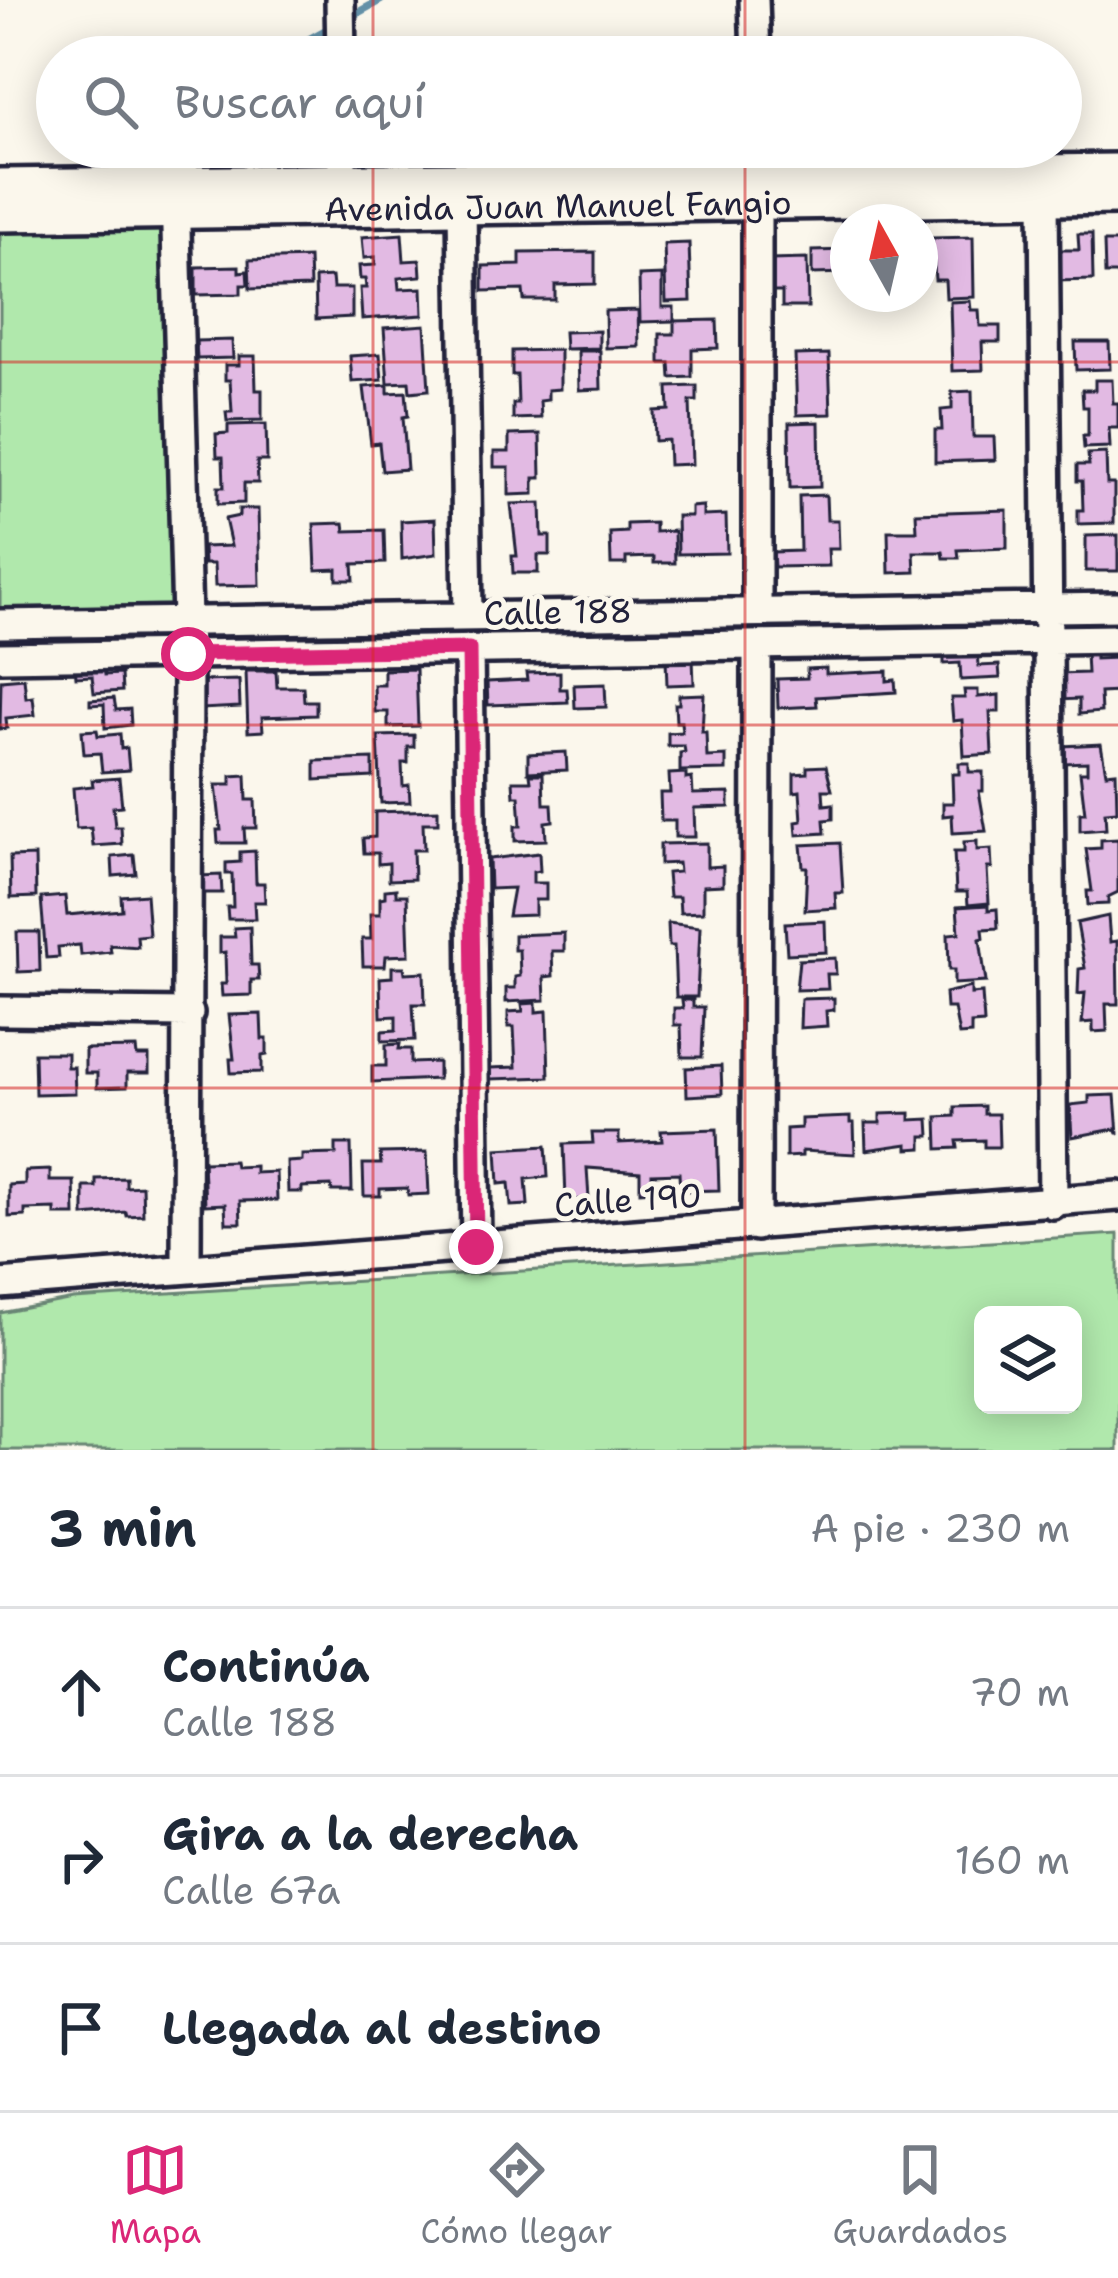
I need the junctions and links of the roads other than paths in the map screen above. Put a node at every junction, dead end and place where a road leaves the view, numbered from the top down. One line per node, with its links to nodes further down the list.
1 (340, 0): 3 (street)
2 (754, 0): 4 (street)
3 (341, 36)
4 (755, 36)
5 (317, 168): 11 (main road, Avenida Juan Manuel Fangio)
6 (515, 168): 8 (main road, Avenida Juan Manuel Fangio)
7 (1118, 171): 8 (main road, Avenida Juan Manuel Fangio)
8 (757, 175): 12 (main road, Avenida Juan Manuel Fangio); 13 (main road, Avenida Juan Manuel Fangio); 17 (street)
9 (0, 186): 11 (main road, Avenida Juan Manuel Fangio)
10 (1118, 196): 12 (main road, Avenida Juan Manuel Fangio)
11 (175, 197): 13 (main road, Avenida Juan Manuel Fangio); 14 (main road, Avenida Juan Manuel Fangio); 19 (street)
12 (1044, 198): 16 (street)
13 (462, 207): 18 (street)
14 (0, 214)
15 (1118, 607): 16 (street, Calle 188)
16 (1049, 608): 17 (street, Calle 188); 22 (street)
17 (757, 613): 18 (street, Calle 188)
18 (468, 617): 19 (street, Calle 188)
19 (188, 621): 20 (street, Calle 188); 25 (street)
20 (0, 624)
21 (1118, 639): 22 (street, Calle 188)
22 (1049, 640): 23 (street, Calle 188); 30 (street)
23 (758, 645): 24 (street, Calle 188); 31 (street)
24 (469, 649): 25 (street, Calle 188); 32 (street)
25 (188, 654): 26 (street, Calle 188); 28 (street)
26 (0, 656)
27 (0, 1011): 28 (street)
28 (189, 1013): 33 (street)
29 (1118, 1196): 30 (street, Calle 190)
30 (1053, 1204): 31 (street, Calle 190)
31 (756, 1226): 32 (street, Calle 190)
32 (476, 1247): 33 (street, Calle 190)
33 (186, 1269): 34 (street, Calle 190)
34 (0, 1284)

